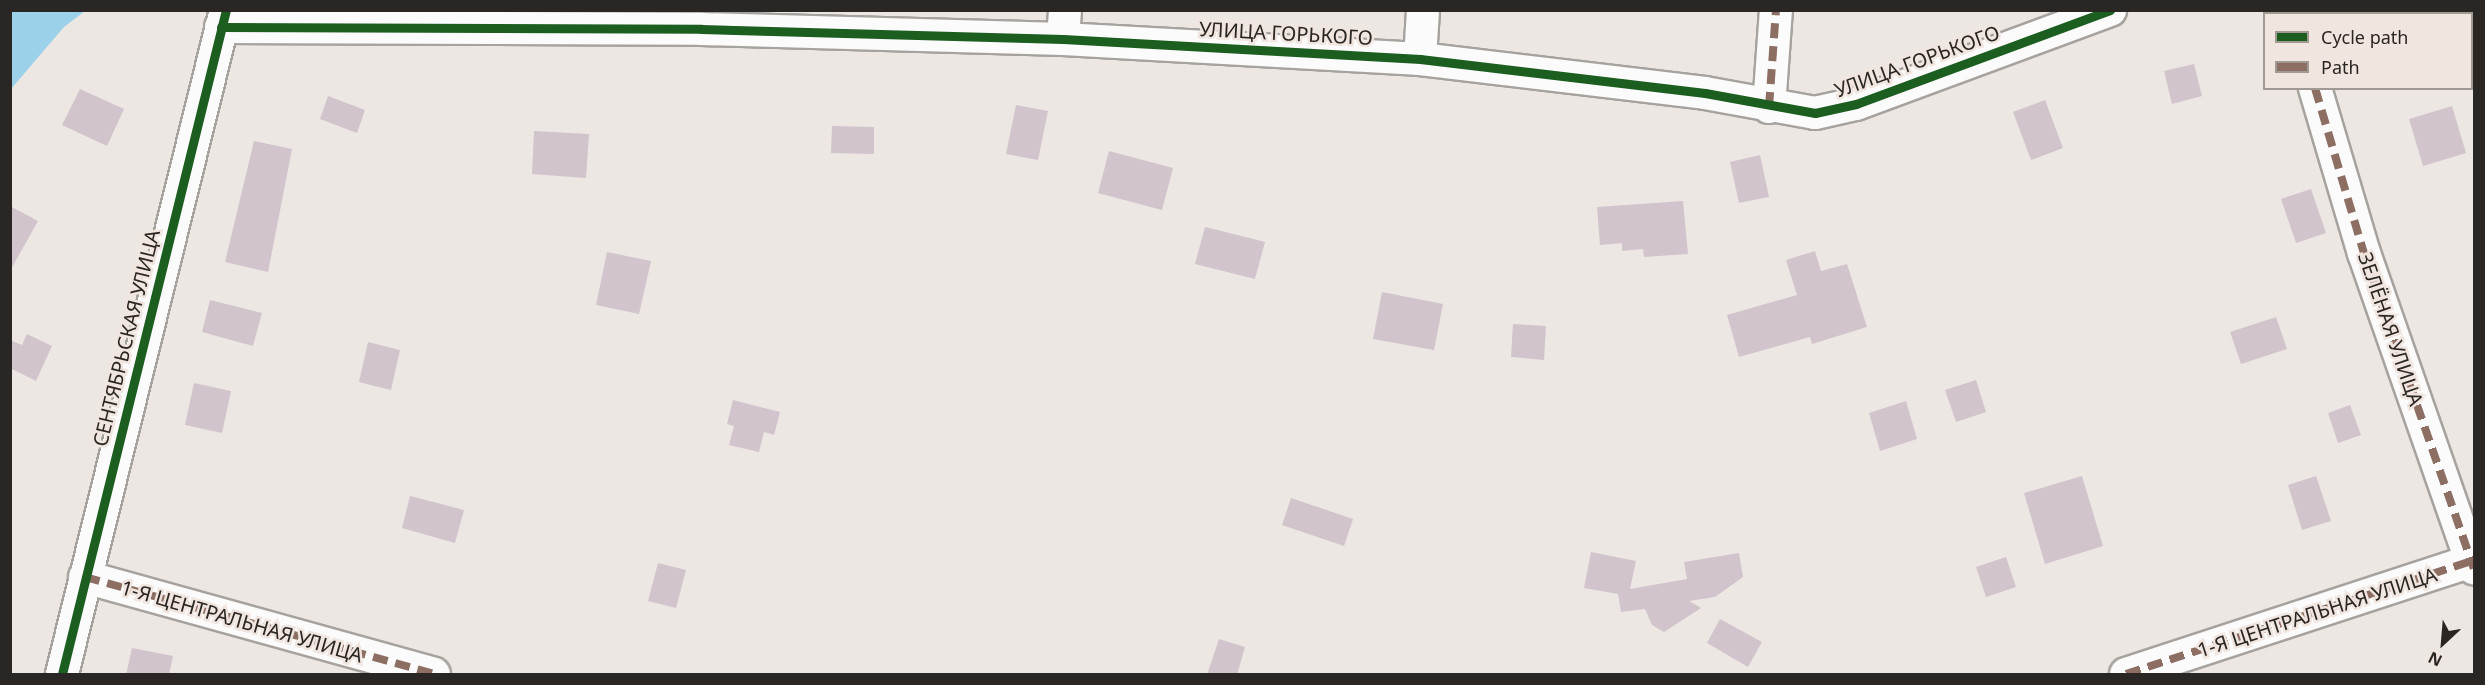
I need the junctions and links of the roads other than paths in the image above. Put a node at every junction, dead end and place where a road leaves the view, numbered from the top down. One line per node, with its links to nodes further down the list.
1 (1423, 10): 7 (street)
2 (1776, 10): 9 (street)
3 (2110, 10): 9 (street, УЛИЦА ГОРЬКОГО)
4 (224, 19): 5 (street, УЛИЦА ГОРЬКОГО); 11 (street, СЕНТЯБРЬСКАЯ УЛИЦА)
5 (702, 20): 6 (street, УЛИЦА ГОРЬКОГО)
6 (1064, 25): 7 (street, УЛИЦА ГОРЬКОГО)
7 (1420, 59): 9 (street, УЛИЦА ГОРЬКОГО)
8 (2316, 90): 10 (street, ЗЕЛЁНАЯ УЛИЦА)
9 (1769, 107)
10 (2474, 563): 14 (street, 1-Я ЦЕНТРАЛЬНАЯ УЛИЦА)
11 (85, 577): 12 (street, СЕНТЯБРЬСКАЯ УЛИЦА); 13 (street, 1-Я ЦЕНТРАЛЬНАЯ УЛИЦА)
12 (62, 675)
13 (434, 675)
14 (2126, 675)

